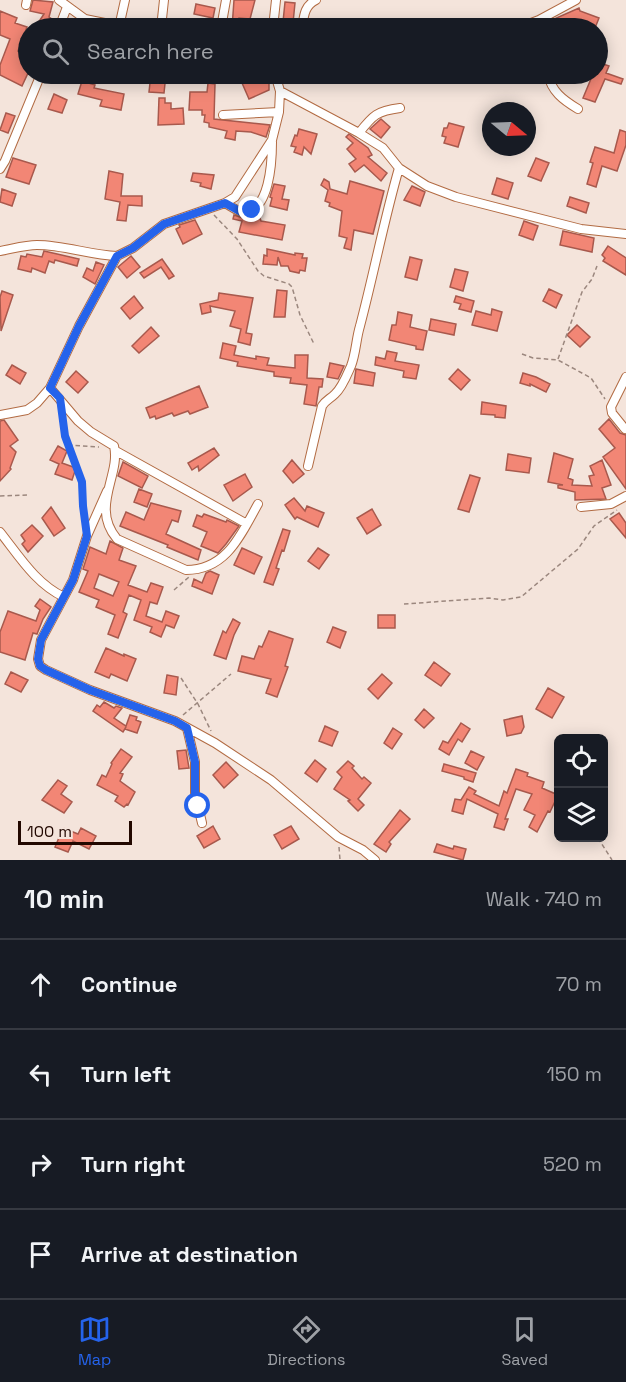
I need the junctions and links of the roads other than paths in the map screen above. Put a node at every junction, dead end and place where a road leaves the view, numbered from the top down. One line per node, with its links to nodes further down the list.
1 (59, 0): 8 (street)
2 (125, 0): 11 (street)
3 (164, 0): 12 (street)
4 (226, 0): 13 (street)
5 (276, 0): 14 (street)
6 (316, 0): 15 (street)
7 (576, 0): 16 (street)
8 (68, 7): 9 (street); 10 (street)
9 (63, 18)
10 (85, 18)
11 (121, 18)
12 (162, 18)
13 (223, 18)
14 (274, 18)
15 (304, 18)
16 (550, 18)
17 (37, 84): 28 (street)
18 (278, 84): 20 (street)
19 (550, 84): 22 (street)
20 (280, 91): 23 (street); 25 (street)
21 (400, 108): 25 (street)
22 (578, 109)
23 (279, 112): 24 (street); 26 (street)
24 (223, 115)
25 (359, 133): 27 (street)
26 (272, 140): 29 (street); 29 (street)
27 (399, 168): 30 (street); 38 (street)
28 (0, 169)
29 (225, 203): 32 (street)
30 (626, 234)
31 (0, 251): 32 (street)
32 (117, 256): 34 (street)
33 (626, 377): 36 (street)
34 (50, 388): 35 (street); 37 (street)
35 (0, 415)
36 (625, 429)
37 (115, 448): 39 (street); 43 (street)
38 (308, 466)
39 (107, 491): 43 (street); 45 (street)
40 (624, 497): 42 (street)
41 (258, 504): 43 (street)
42 (581, 507)
43 (247, 524)
44 (0, 532): 45 (street)
45 (64, 597): 46 (street)
46 (187, 728): 47 (street); 48 (street)
47 (202, 823)
48 (375, 860)

